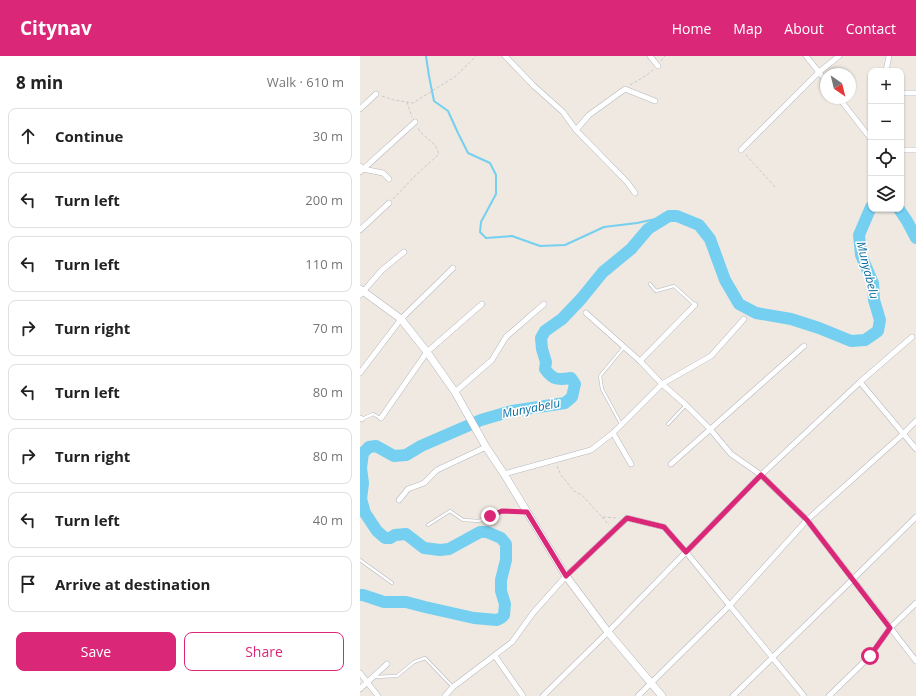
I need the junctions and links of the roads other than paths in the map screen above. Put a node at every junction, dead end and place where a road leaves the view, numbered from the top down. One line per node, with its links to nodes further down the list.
1 (505, 56): 16 (street)
2 (650, 56): 6 (street)
3 (806, 56): 8 (street)
4 (839, 56): 8 (street)
5 (889, 56): 7 (street)
6 (658, 66)
7 (887, 68)
8 (819, 72): 18 (street)
9 (904, 93): 10 (street)
10 (916, 93)
11 (376, 94): 14 (street)
12 (655, 101): 16 (street)
13 (844, 104): 17 (street)
14 (360, 109)
15 (415, 122): 21 (street)
16 (576, 130): 23 (street)
17 (868, 135)
18 (741, 150)
19 (904, 150): 20 (street)
20 (916, 150)
21 (361, 169): 22 (street)
22 (389, 179)
23 (635, 193)
24 (389, 203): 25 (street)
25 (360, 230)
26 (404, 252): 29 (street)
27 (453, 268): 35 (street)
28 (650, 284): 32 (lane)
29 (361, 292): 35 (street)
30 (482, 304): 39 (street)
31 (544, 304): 44 (street)
32 (695, 305): 40 (street)
33 (586, 313): 38 (street)
34 (744, 318): 43 (street)
35 (401, 319): 39 (street); 41 (street)
36 (912, 337): 42 (street)
37 (804, 346): 51 (street)
38 (624, 347): 40 (street); 50 (lane)
39 (427, 352): 44 (street); 47 (street)
40 (640, 362): 43 (street)
41 (360, 372)
42 (860, 382): 53 (street); 59 (street)
43 (662, 384): 45 (street); 50 (street)
44 (455, 392): 54 (street)
45 (686, 405): 49 (lane); 51 (street)
46 (361, 418): 47 (lane)
47 (381, 418)
48 (916, 421): 53 (street)
49 (668, 424)
50 (622, 425): 52 (street)
51 (710, 429): 57 (street); 59 (street)
52 (613, 434): 56 (street); 58 (street)
53 (903, 434): 55 (street); 63 (street)
54 (486, 447): 58 (street); 60 (street)
55 (916, 449)
56 (631, 464)
57 (671, 464)
58 (504, 474): 61 (street)
59 (761, 475): 63 (street); 65 (street)
60 (399, 500)
61 (527, 512): 64 (lane); 67 (street)
62 (916, 517): 68 (street)
63 (807, 520): 68 (street); 71 (street)
64 (428, 525)
65 (686, 552): 67 (street); 71 (street); 73 (street)
66 (360, 560): 69 (lane)
67 (566, 576): 73 (street); 74 (street)
68 (852, 580): 72 (street); 75 (street)
69 (392, 583)
70 (916, 603): 72 (street)
71 (729, 606): 75 (street); 81 (street)
72 (890, 628): 76 (street); 92 (street)
73 (608, 632): 81 (street); 87 (street)
74 (495, 656): 82 (street); 86 (street)
75 (773, 657): 90 (street); 91 (street)
76 (916, 661)
77 (387, 664): 79 (street)
78 (360, 673): 80 (street)
79 (374, 676): 80 (street); 82 (lane)
80 (367, 682): 83 (street); 84 (street)
81 (651, 683): 88 (street); 89 (street)
82 (453, 687): 85 (street)
83 (360, 689)
84 (378, 696)
85 (445, 696)
86 (523, 696)
87 (543, 696)
88 (638, 696)
89 (662, 696)
90 (733, 696)
91 (804, 696)
92 (829, 696)

